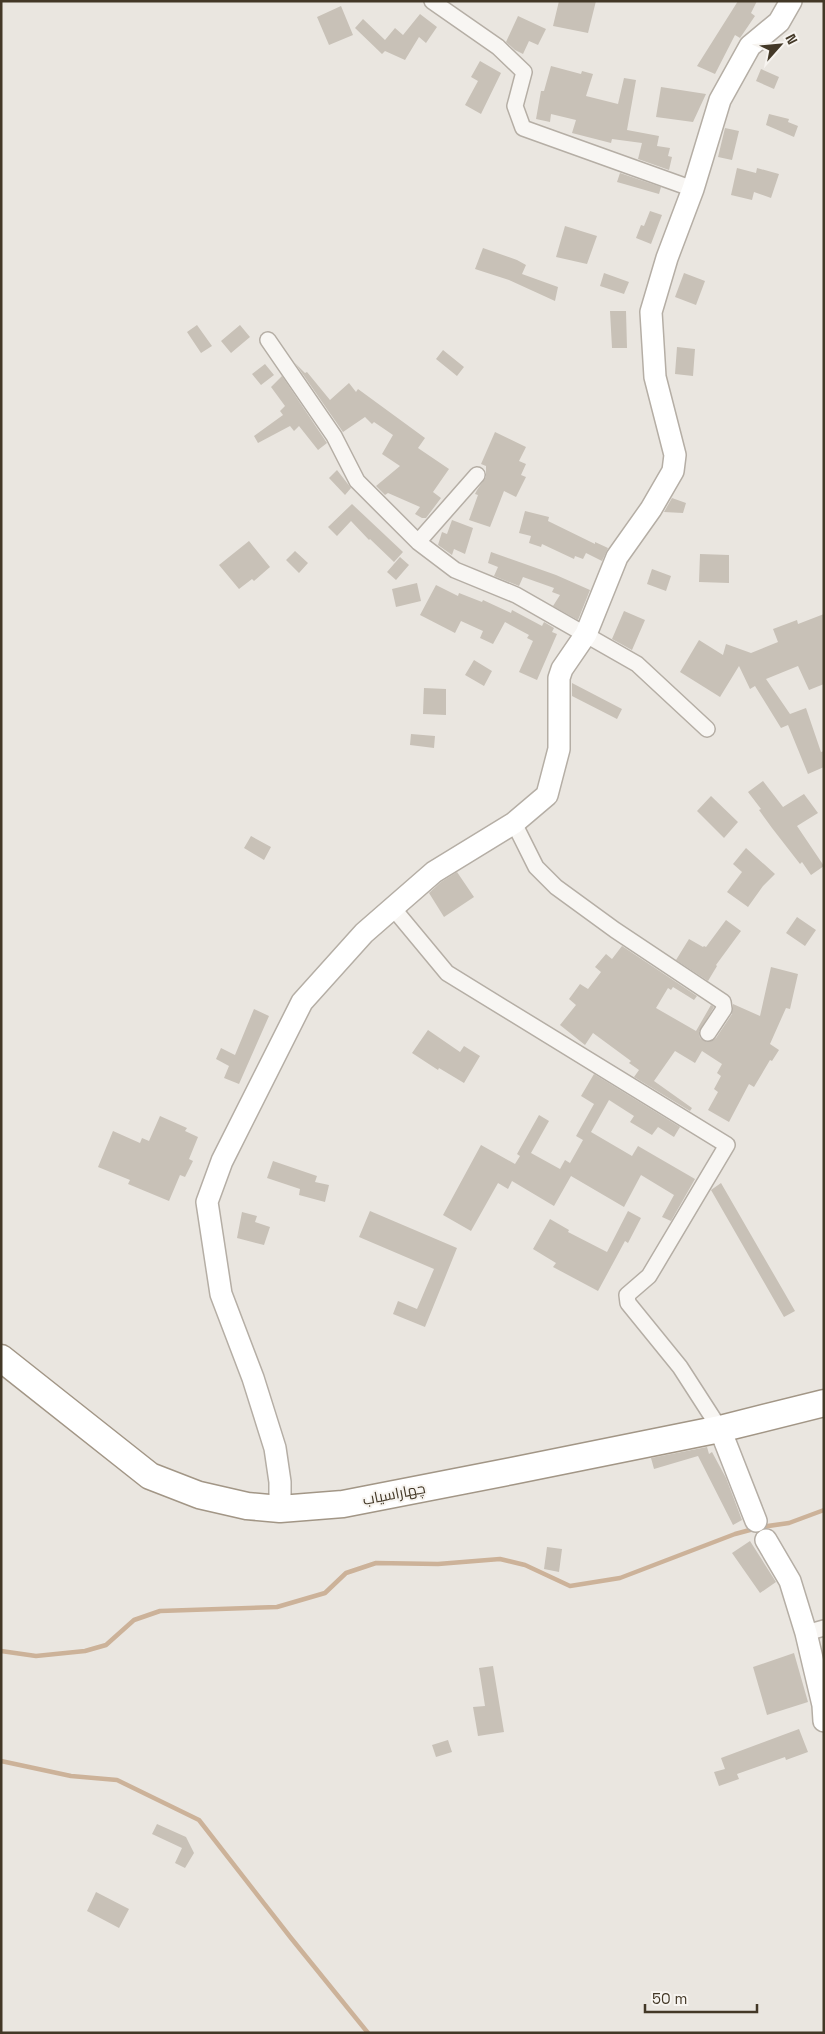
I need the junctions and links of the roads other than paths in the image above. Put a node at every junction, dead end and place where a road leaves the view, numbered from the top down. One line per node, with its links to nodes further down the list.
1 (432, 1): 3 (street)
2 (791, 1): 3 (street)
3 (692, 189): 7 (street)
4 (268, 340): 6 (street)
5 (477, 475): 6 (street)
6 (418, 542): 7 (street)
7 (586, 634): 8 (street); 9 (street)
8 (707, 728)
9 (514, 823): 10 (street); 11 (street)
10 (393, 908): 14 (street); 15 (street)
11 (708, 1033)
12 (1, 1358): 15 (highway, چهاراسیاب)
13 (824, 1403): 14 (highway, چهاراسیاب)
14 (720, 1429): 15 (highway, چهاراسیاب); 16 (street)
15 (280, 1510)
16 (756, 1521): 17 (street)
17 (766, 1540): 18 (street)
18 (815, 1630): 19 (street)
19 (823, 1711)

